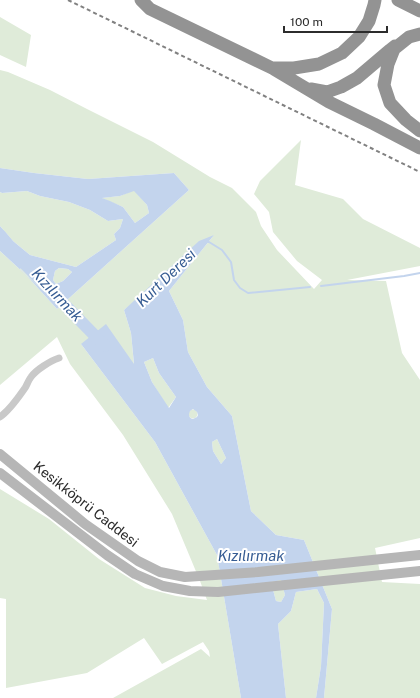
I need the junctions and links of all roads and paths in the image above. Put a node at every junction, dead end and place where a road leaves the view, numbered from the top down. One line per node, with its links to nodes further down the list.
1 (129, 0): 4 (highway)
2 (375, 0): 8 (highway)
3 (398, 0): 5 (highway)
4 (145, 5): 8 (highway)
5 (420, 11)
6 (420, 34): 7 (highway)
7 (406, 40): 9 (highway); 10 (highway)
8 (272, 68): 9 (highway)
9 (306, 88): 11 (highway)
10 (420, 131)
11 (420, 148)
12 (59, 358): 13 (street)
13 (0, 417)
14 (0, 454): 16 (street, Kesikköprü Caddesi)
15 (0, 473): 17 (street, Kesikköprü Caddesi)
16 (420, 555)
17 (420, 571)

